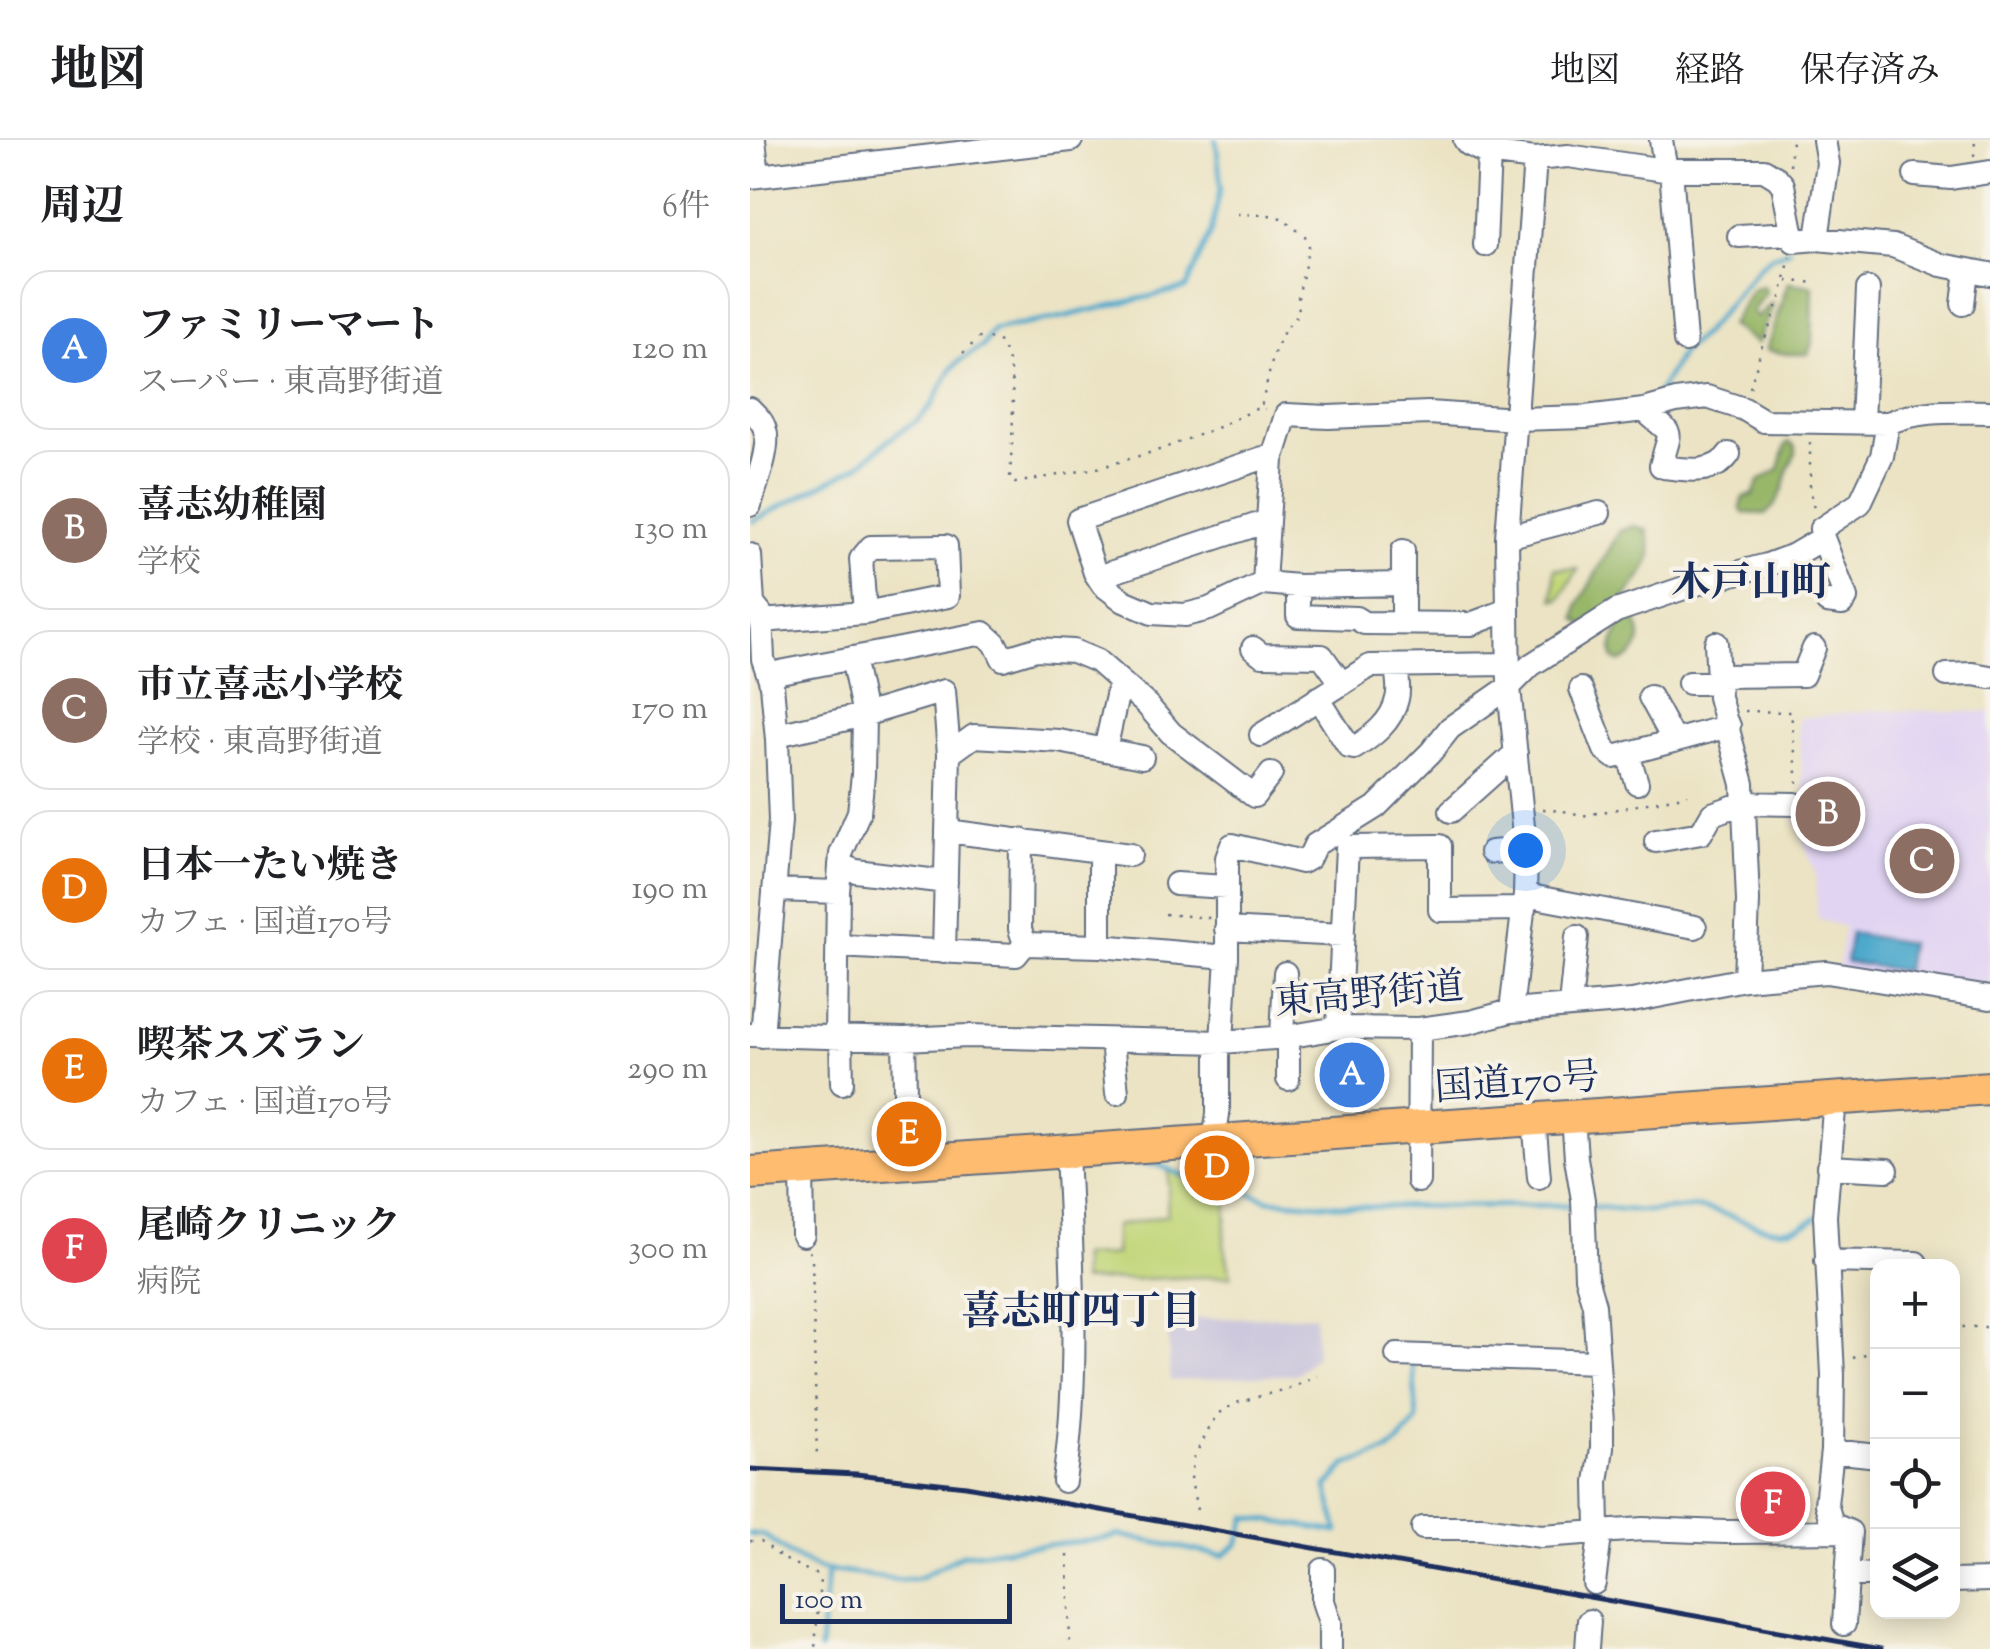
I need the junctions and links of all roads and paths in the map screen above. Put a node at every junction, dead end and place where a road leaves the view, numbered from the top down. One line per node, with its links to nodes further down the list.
1 (754, 140): 11 (street)
2 (1071, 140): 11 (street)
3 (1466, 140): 6 (street)
4 (1661, 140): 9 (street)
5 (1576, 148): 8 (street); 9 (street)
6 (1490, 153): 8 (street); 16 (street)
7 (1832, 155): 15 (street)
8 (1536, 160): 30 (street)
9 (1668, 170): 15 (street); 22 (street)
10 (1990, 172): 12 (street)
11 (754, 176)
12 (1916, 176)
13 (1237, 214): 26 (path)
14 (1739, 236): 15 (street)
15 (1801, 238): 17 (street); 18 (path)
16 (1485, 245)
17 (1978, 272): 21 (street)
18 (1785, 281): 19 (path); 24 (path)
19 (1818, 283)
20 (1868, 289): 31 (street)
21 (1962, 304)
22 (1685, 341)
23 (963, 352): 26 (path)
24 (1744, 408): 27 (street); 33 (street)
25 (750, 409): 36 (street)
26 (1260, 409): 29 (path)
27 (1644, 410): 30 (street); 34 (street)
28 (1990, 412): 32 (street)
29 (1286, 415): 30 (street); 35 (street)
30 (1516, 419): 40 (street)
31 (1862, 422): 32 (street); 33 (street)
32 (1888, 422): 39 (street)
33 (1810, 423): 39 (path)
34 (1730, 454)
35 (1272, 460): 38 (street); 43 (street)
36 (750, 505)
37 (1599, 513): 40 (street)
38 (1268, 522): 43 (street); 44 (street)
39 (1822, 533): 47 (street); 58 (street)
40 (1507, 537): 48 (street)
41 (1403, 550): 45 (street)
42 (750, 555): 50 (street)
43 (1098, 577): 44 (street)
44 (1264, 583): 46 (street)
45 (1403, 584): 46 (street); 51 (street)
46 (1298, 586): 51 (street)
47 (1827, 602)
48 (1508, 610): 51 (street); 58 (street)
49 (865, 613): 50 (street)
50 (761, 621): 57 (street)
51 (1403, 623)
52 (1716, 642): 61 (street)
53 (1254, 648): 64 (street)
54 (1814, 648): 61 (street)
55 (852, 658): 57 (street); 62 (street); 68 (street)
56 (1396, 666): 58 (street); 64 (street); 67 (street)
57 (761, 668): 70 (street)
58 (1508, 675): 74 (street); 95 (street)
59 (1947, 676): 60 (street)
60 (1990, 677)
61 (1718, 679): 63 (street); 69 (street)
62 (1120, 682): 73 (street); 78 (street)
63 (1688, 683)
64 (1342, 684): 67 (street)
65 (1581, 689): 76 (street)
66 (1650, 697): 72 (street)
67 (1318, 698): 71 (street)
68 (864, 715): 70 (street); 75 (street); 92 (street)
69 (1726, 718): 72 (street); 81 (path); 82 (street)
70 (777, 735): 96 (street)
71 (1261, 735)
72 (1674, 741): 76 (street)
73 (1105, 750): 75 (street); 77 (street)
74 (1516, 753): 83 (street); 84 (street)
75 (949, 754): 85 (street)
76 (1628, 754): 79 (street)
77 (1142, 757)
78 (1271, 774)
79 (1637, 783)
80 (1688, 795): 84 (path)
81 (1797, 799): 82 (street)
82 (1744, 803): 87 (street); 110 (street)
83 (1452, 811)
84 (1522, 811): 88 (street)
85 (948, 830): 86 (street); 93 (street)
86 (1021, 840): 89 (street); 104 (street)
87 (1656, 841)
88 (1526, 849): 90 (street); 98 (street)
89 (1100, 851): 91 (street); 106 (street)
90 (1491, 852)
91 (1130, 855)
92 (840, 865): 93 (street); 97 (street)
93 (946, 882): 107 (street)
94 (1176, 884): 95 (street)
95 (1227, 887): 100 (street)
96 (774, 890): 97 (street); 116 (street)
97 (838, 892): 105 (street)
98 (1524, 902): 101 (street); 102 (street); 113 (street)
99 (1165, 914): 100 (path)
100 (1226, 924): 102 (street); 108 (street)
101 (1695, 927)
102 (1343, 935): 114 (street)
103 (1577, 938): 112 (street)
104 (1025, 944): 106 (street); 107 (street)
105 (837, 946): 107 (street); 117 (street)
106 (1100, 946): 108 (street)
107 (944, 952)
108 (1227, 957): 121 (street)
109 (1284, 974): 118 (street)
110 (1745, 978): 111 (street, 東高野街道); 112 (street, 東高野街道)
111 (1990, 998)
112 (1570, 1005): 113 (street, 東高野街道)
113 (1511, 1011): 115 (street, 東高野街道)
114 (1338, 1028): 115 (street, 東高野街道); 118 (street, 東高野街道)
115 (1419, 1029): 130 (street)
116 (756, 1035): 117 (street, 東高野街道)
117 (838, 1037): 119 (street, 東高野街道); 123 (street)
118 (1285, 1037): 121 (street, 東高野街道); 122 (street)
119 (904, 1039): 120 (street, 東高野街道); 125 (street)
120 (1112, 1040): 121 (street, 東高野街道); 126 (street)
121 (1220, 1042): 131 (street)
122 (1288, 1078)
123 (842, 1083)
124 (1990, 1088): 127 (highway, 国道170号)
125 (905, 1093)
126 (1117, 1093)
127 (1835, 1099): 128 (highway, 国道170号); 133 (street)
128 (1573, 1117): 129 (highway, 国道170号); 146 (street)
129 (1534, 1120): 130 (highway, 国道170号); 137 (street)
130 (1418, 1128): 131 (highway, 国道170号); 138 (street)
131 (1214, 1141): 132 (highway, 国道170号)
132 (1067, 1152): 134 (highway, 国道170号); 152 (street)
133 (1828, 1167): 135 (street); 140 (street)
134 (802, 1169): 136 (highway, 国道170号); 139 (street)
135 (1886, 1170)
136 (750, 1173)
137 (1539, 1177)
138 (1418, 1181)
139 (803, 1236): 151 (path)
140 (1826, 1261): 141 (street); 147 (street)
141 (1870, 1262)
142 (1960, 1327): 143 (path)
143 (1990, 1327)
144 (1870, 1352): 147 (path)
145 (1397, 1355): 146 (street)
146 (1597, 1362): 156 (street)
147 (1834, 1375): 149 (street)
148 (1317, 1376): 153 (path)
149 (1832, 1451): 150 (street); 155 (street)
150 (1870, 1455)
151 (817, 1460)
152 (1064, 1482)
153 (1197, 1510)
154 (1423, 1528): 156 (street)
155 (1846, 1531): 156 (street); 160 (street)
156 (1599, 1532): 164 (street)
157 (750, 1540): 167 (path)
158 (1068, 1554): 168 (path)
159 (1323, 1570): 169 (street)
160 (1849, 1573): 161 (street); 166 (street)
161 (1870, 1575)
162 (1990, 1580): 163 (street)
163 (1960, 1581)
164 (1594, 1583)
165 (1589, 1621): 170 (street)
166 (1844, 1624)
167 (814, 1649)
168 (1070, 1649)
169 (1330, 1649)
170 (1586, 1649)

